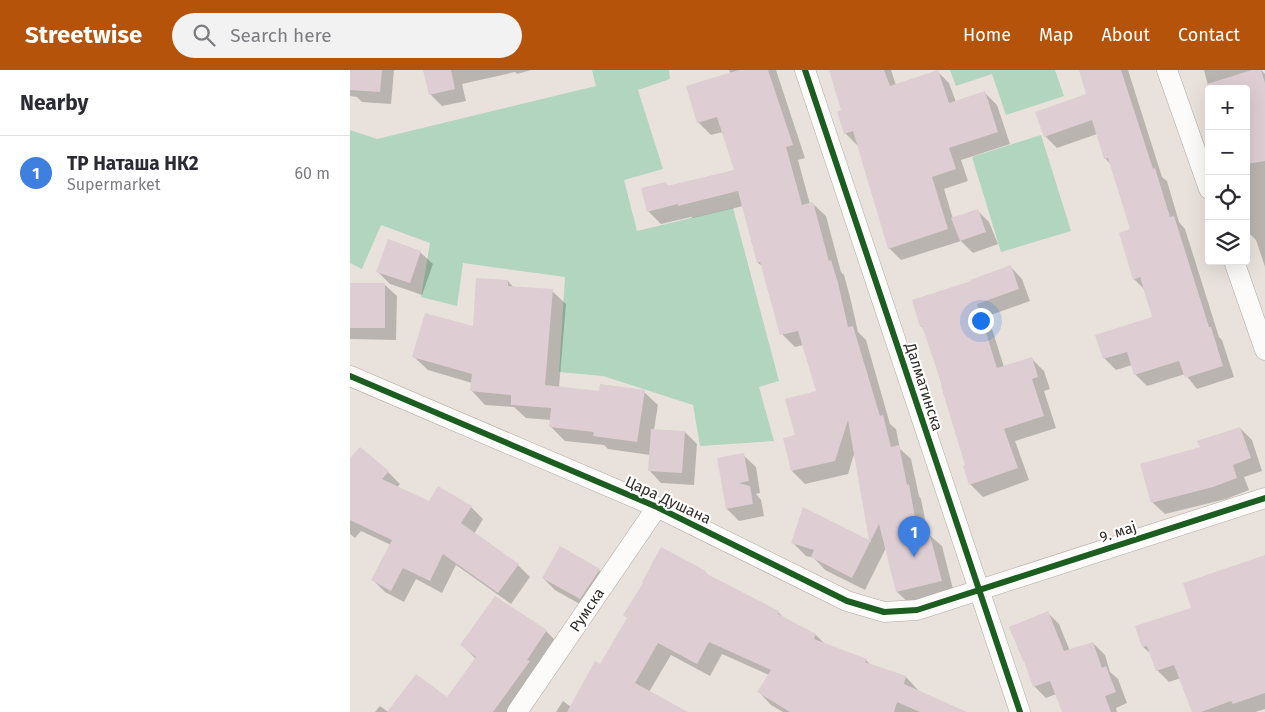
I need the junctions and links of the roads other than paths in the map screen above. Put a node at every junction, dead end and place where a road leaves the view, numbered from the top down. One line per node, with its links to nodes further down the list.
1 (804, 70): 9 (street, Далматинска)
2 (1167, 70): 3 (street)
3 (1205, 178)
4 (1235, 265): 5 (street)
5 (1265, 350)
6 (350, 376): 8 (street, Цара Душана)
7 (1265, 498): 9 (street, 9. мај)
8 (657, 507): 9 (street, Цара Душана); 10 (street, Румска)
9 (978, 590): 11 (street, Далматинска)
10 (516, 712)
11 (1020, 712)

